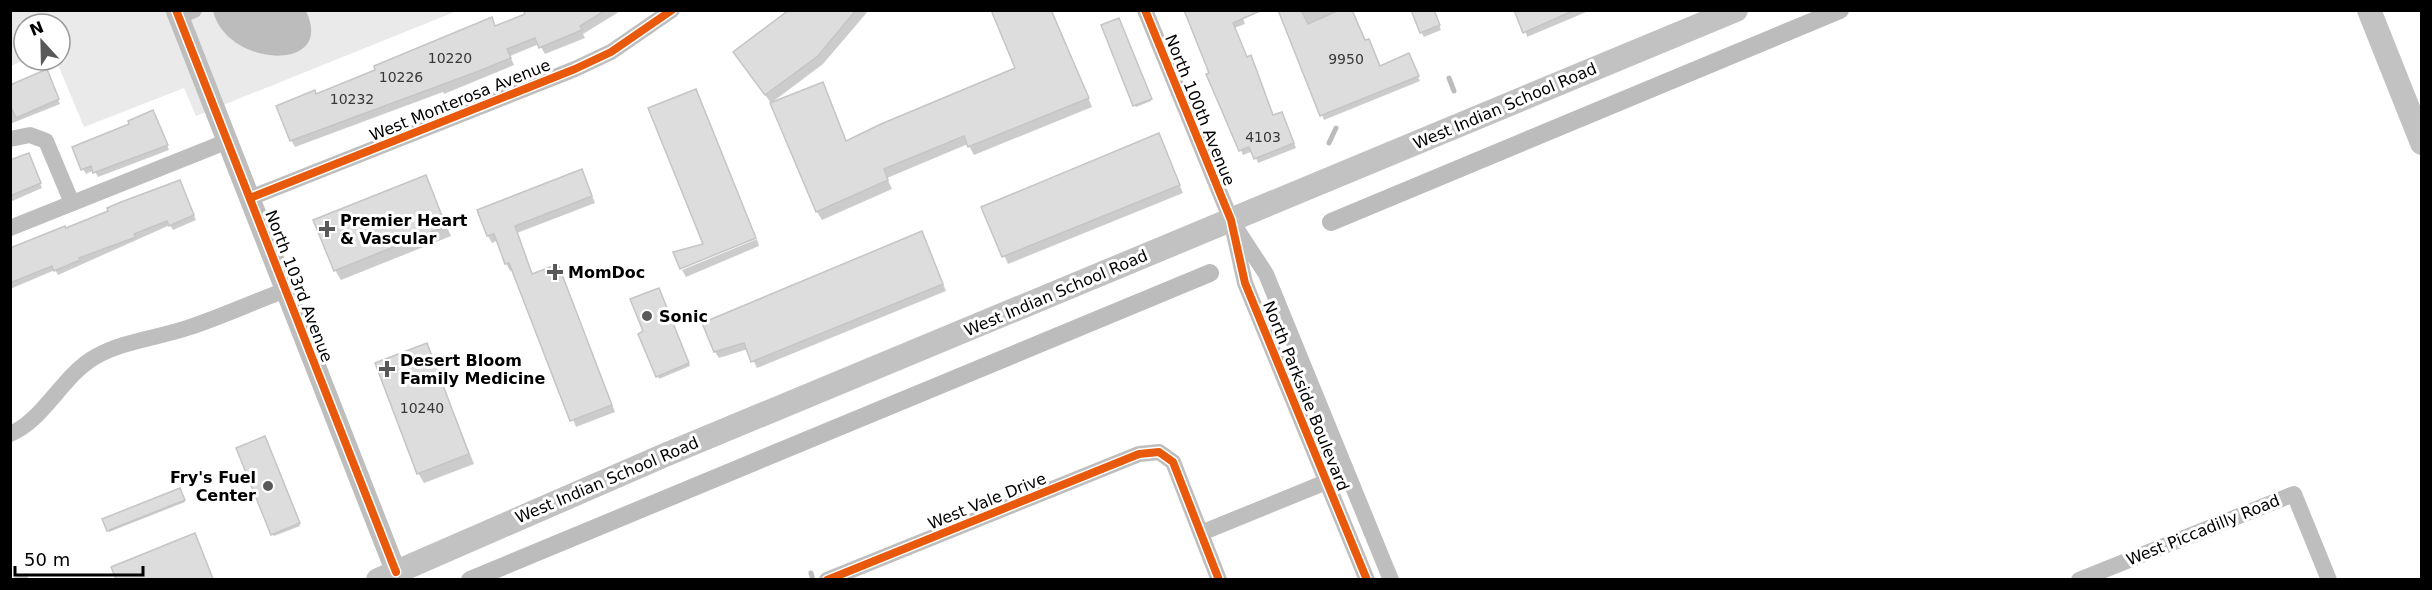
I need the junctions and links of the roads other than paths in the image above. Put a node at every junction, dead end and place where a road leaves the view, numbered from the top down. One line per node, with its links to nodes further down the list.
1 (672, 10): 9 (street, West Monterosa Avenue)
2 (1145, 10): 11 (street, North 100th Avenue)
3 (1736, 10): 11 (main road, West Indian School Road)
4 (2369, 10): 8 (main road)
5 (183, 13): 7 (street, North 103rd Avenue)
6 (10, 139): 10 (street)
7 (228, 141): 9 (street, North 103rd Avenue); 10 (street)
8 (2421, 143)
9 (250, 198): 13 (street, North 103rd Avenue)
10 (72, 203): 12 (street)
11 (1231, 220): 15 (street, North Parkside Boulevard); 16 (street, North Parkside Boulevard); 18 (main road, West Indian School Road)
12 (10, 228)
13 (286, 290): 14 (street); 18 (street, North 103rd Avenue)
14 (10, 434)
15 (1348, 473): 16 (street); 22 (street, North Parkside Boulevard)
16 (1327, 482): 17 (street); 21 (street, North Parkside Boulevard)
17 (1201, 533): 19 (street, West Vale Drive); 20 (street)
18 (387, 576)
19 (827, 579)
20 (1219, 579)
21 (1367, 579)
22 (1391, 579)
23 (2079, 579): 24 (street, West Piccadilly Road)
24 (2329, 579)

